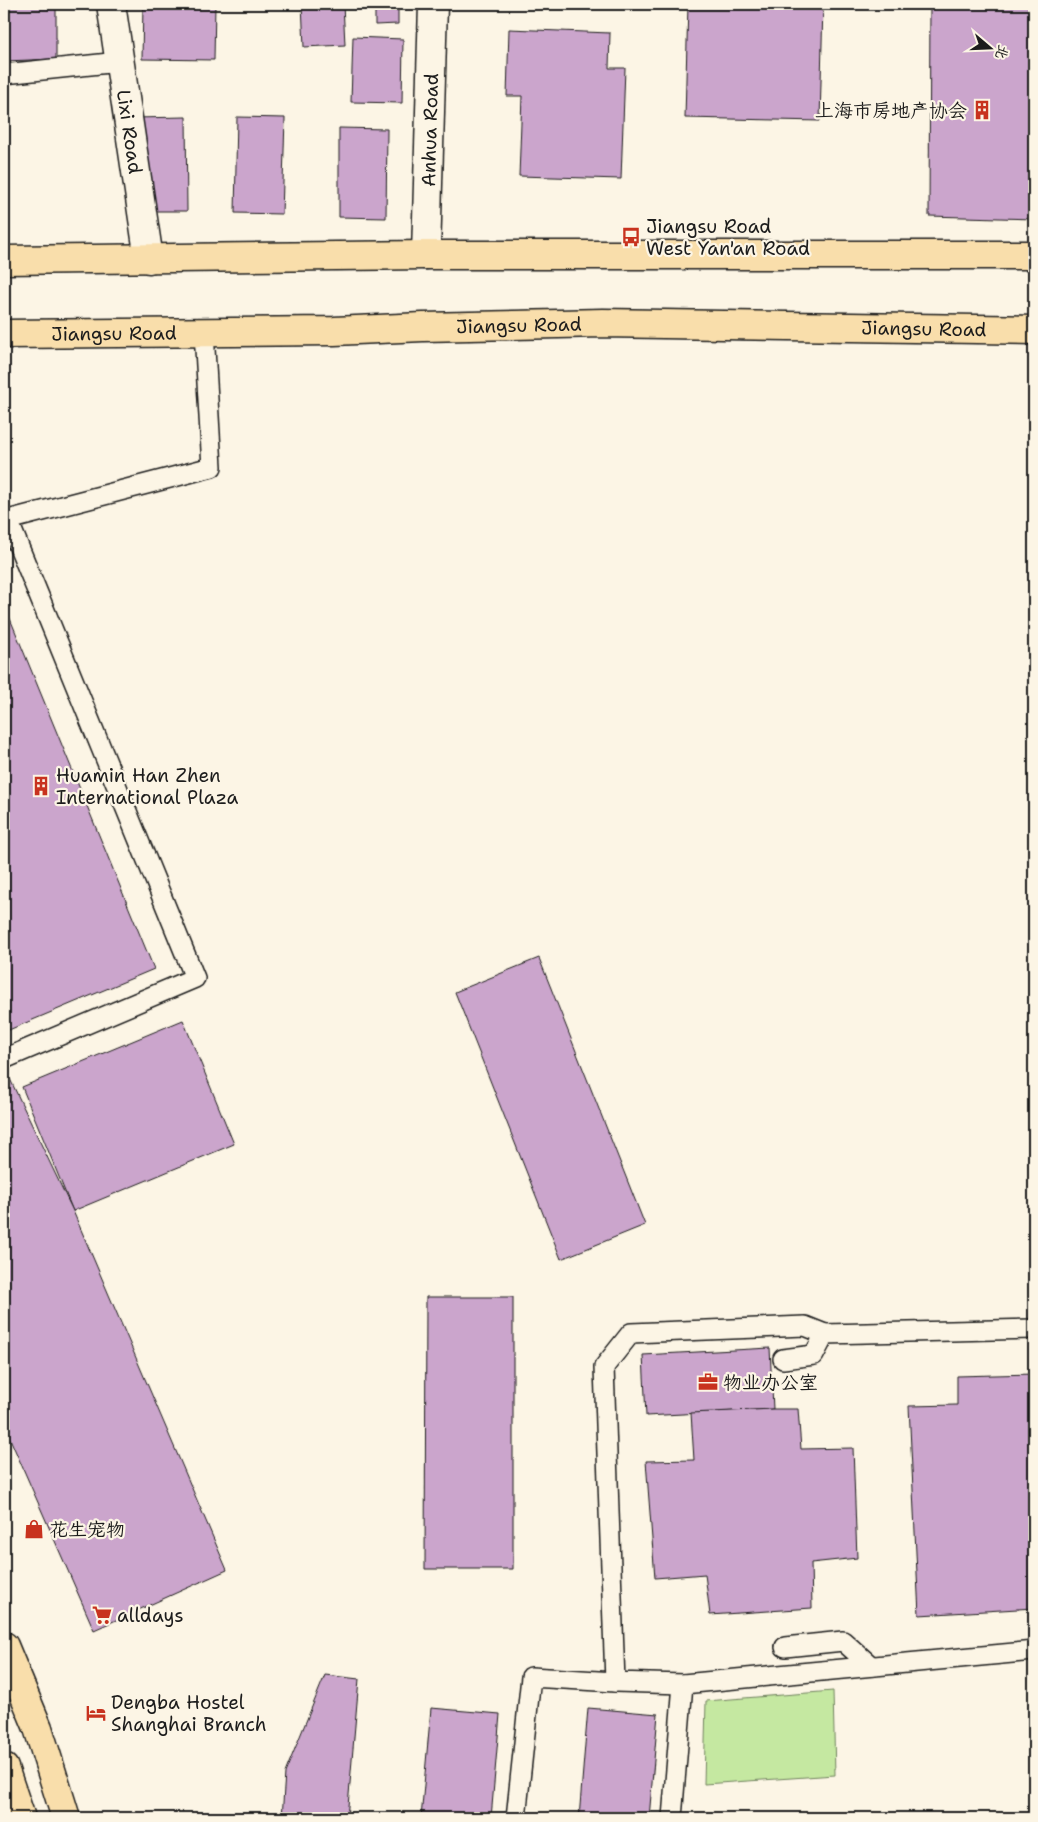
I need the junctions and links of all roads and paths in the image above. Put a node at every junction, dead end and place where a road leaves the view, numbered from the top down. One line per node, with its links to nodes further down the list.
1 (111, 4): 3 (street, Lixi Road)
2 (433, 4): 5 (street, Anhua Road)
3 (119, 62): 4 (lane); 7 (street, Lixi Road)
4 (4, 74)
5 (426, 255): 6 (main road); 7 (main road)
6 (1034, 255)
7 (150, 259): 8 (main road)
8 (4, 260)
9 (1034, 330): 10 (main road, Jiangsu Road)
10 (204, 332): 11 (main road, Jiangsu Road); 12 (lane)
11 (4, 334)
12 (6, 520): 13 (lane)
13 (4, 1059)
14 (1034, 1329): 15 (lane)
15 (824, 1334): 16 (lane); 21 (lane)
16 (783, 1359)
17 (4, 1646): 25 (main road)
18 (785, 1647): 20 (lane)
19 (1034, 1651): 20 (lane)
20 (871, 1666): 22 (lane)
21 (615, 1682): 22 (lane); 26 (lane)
22 (683, 1684): 27 (lane)
23 (4, 1768): 24 (main road)
24 (20, 1818)
25 (66, 1818)
26 (516, 1818)
27 (672, 1818)

